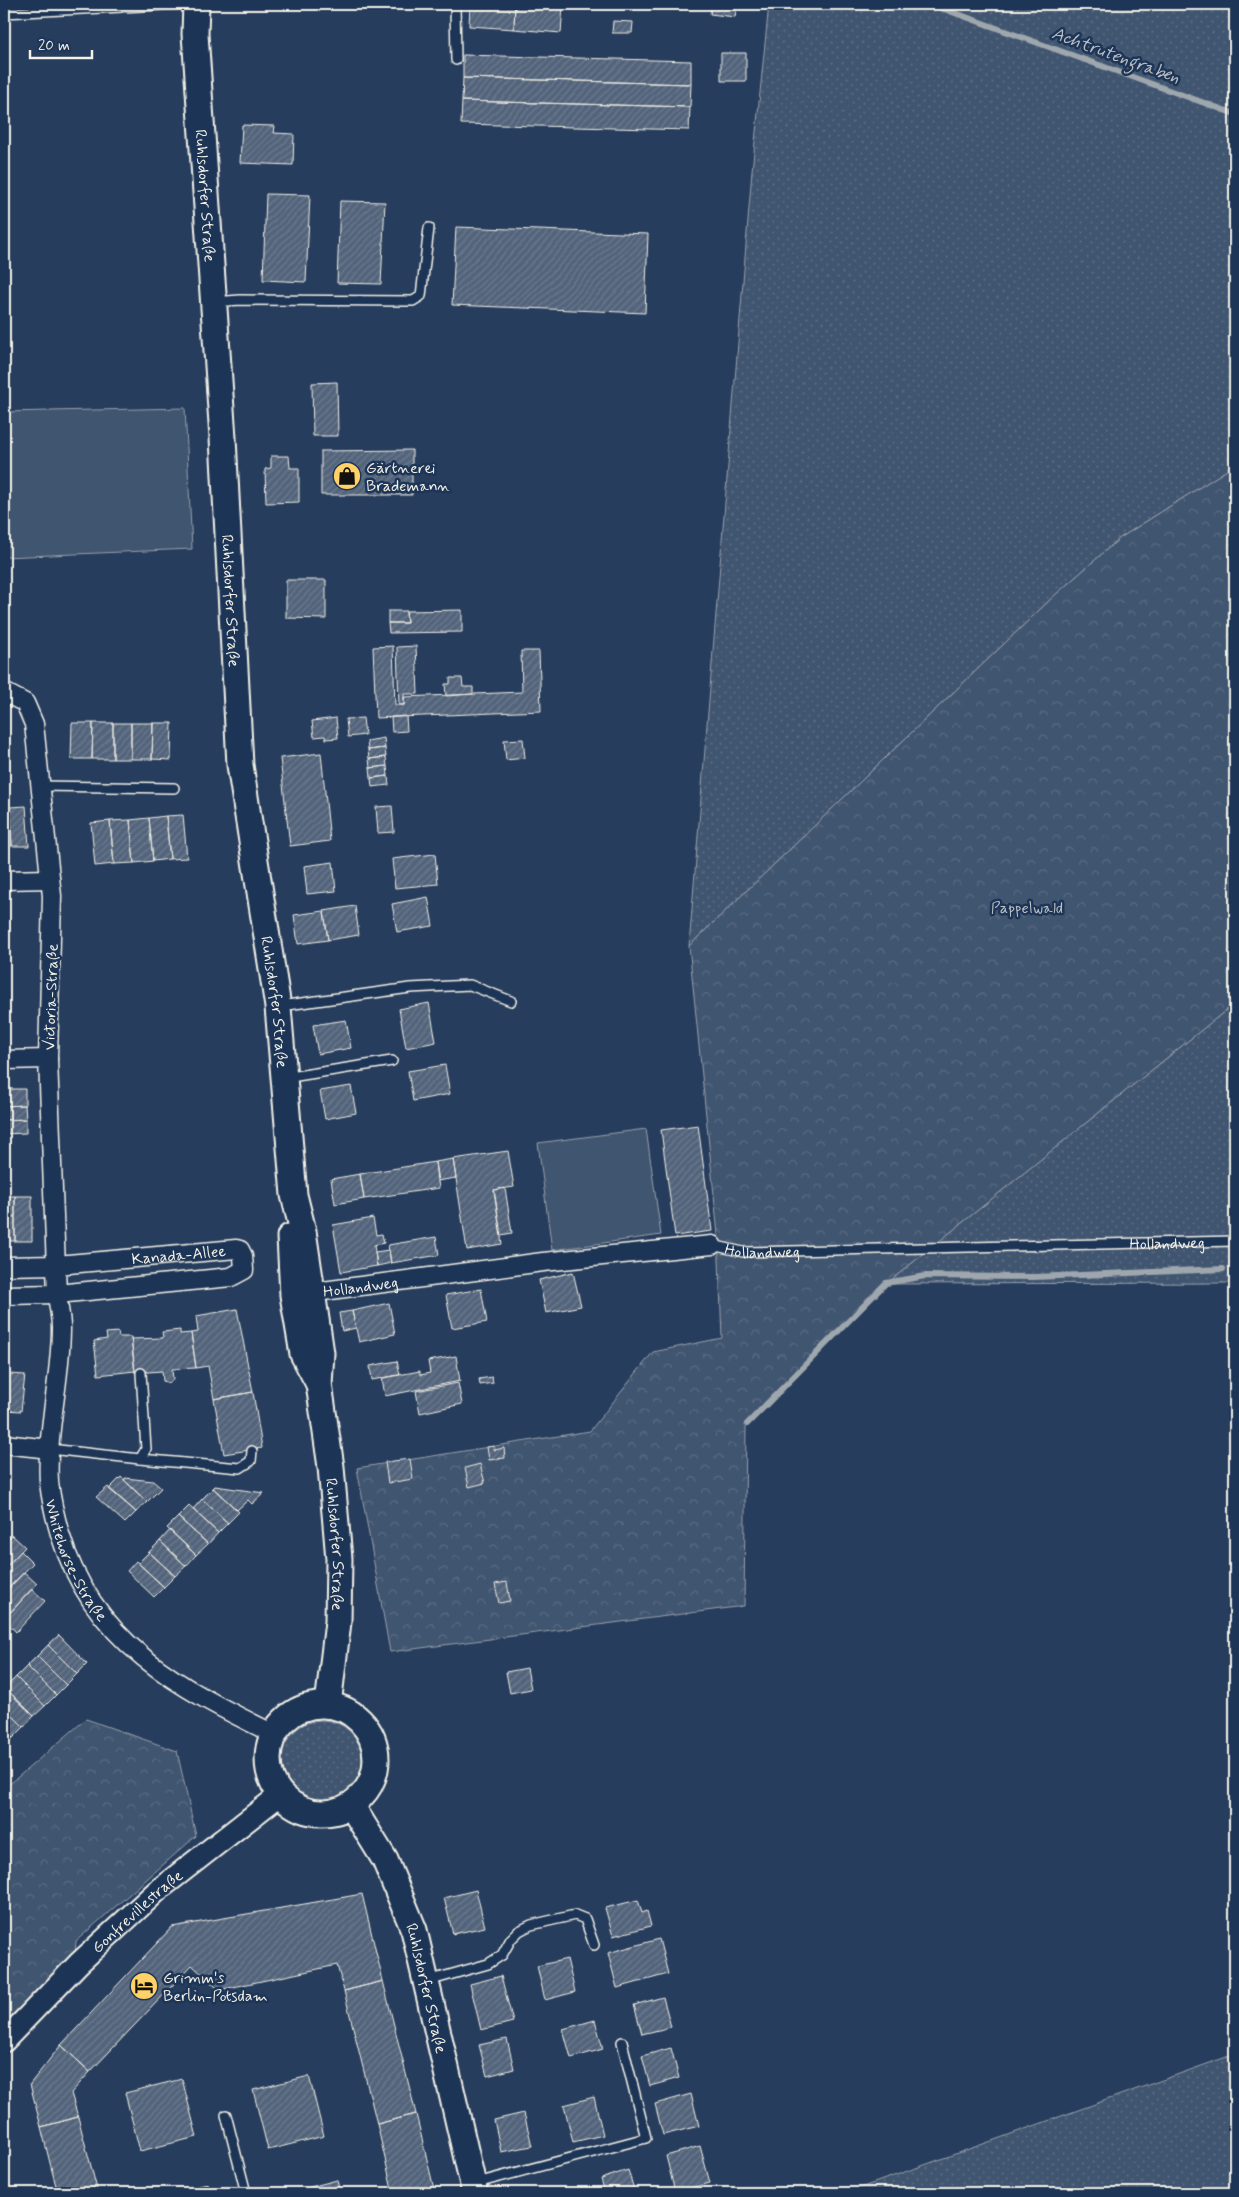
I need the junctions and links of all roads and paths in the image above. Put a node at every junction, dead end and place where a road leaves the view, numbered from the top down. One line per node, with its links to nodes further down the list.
1 (182, 4): 4 (lane)
2 (196, 4): 7 (main road, Ruhlsdorfer Straße)
3 (455, 4): 5 (lane)
4 (4, 13)
5 (456, 60)
6 (428, 228): 7 (lane)
7 (214, 302): 14 (main road, Ruhlsdorfer Straße)
8 (4, 692): 9 (street, Victoria-Straße)
9 (40, 786): 10 (lane); 11 (street, Victoria-Straße)
10 (174, 788)
11 (50, 879): 12 (street); 15 (street, Victoria-Straße)
12 (4, 880)
13 (511, 1001): 14 (lane)
14 (278, 1007): 18 (main road, Ruhlsdorfer Straße)
15 (48, 1059): 16 (street); 21 (street, Victoria-Straße)
16 (4, 1060)
17 (392, 1061): 18 (lane)
18 (284, 1078): 24 (main road, Ruhlsdorfer Straße)
19 (1235, 1241): 20 (lane, Hollandweg)
20 (712, 1245): 24 (street, Hollandweg)
21 (56, 1265): 22 (street, Kanada-Allee); 23 (street, Victoria-Straße); 23 (street, Kanada-Allee)
22 (4, 1266)
23 (57, 1294): 25 (street, Kanada-Allee); 28 (street, Whitehorse-Straße)
24 (303, 1294): 31 (main road, Ruhlsdorfer Straße)
25 (4, 1295)
26 (141, 1373): 30 (lane)
27 (4, 1444): 28 (street)
28 (50, 1449): 30 (lane); 32 (street, Whitehorse-Straße)
29 (252, 1451): 30 (lane)
30 (140, 1459)
31 (328, 1705): 32 (main road); 34 (main road)
32 (274, 1734): 33 (main road)
33 (281, 1794): 34 (main road); 37 (street, Gonfrevillestraße)
34 (351, 1804): 36 (main road, Ruhlsdorfer Straße)
35 (594, 1945): 36 (lane)
36 (425, 1981): 40 (main road, Ruhlsdorfer Straße)
37 (4, 2041)
38 (622, 2042): 40 (lane, Ruhlsdorfer Straße)
39 (226, 2115): 41 (lane)
40 (474, 2189)
41 (246, 2193)

